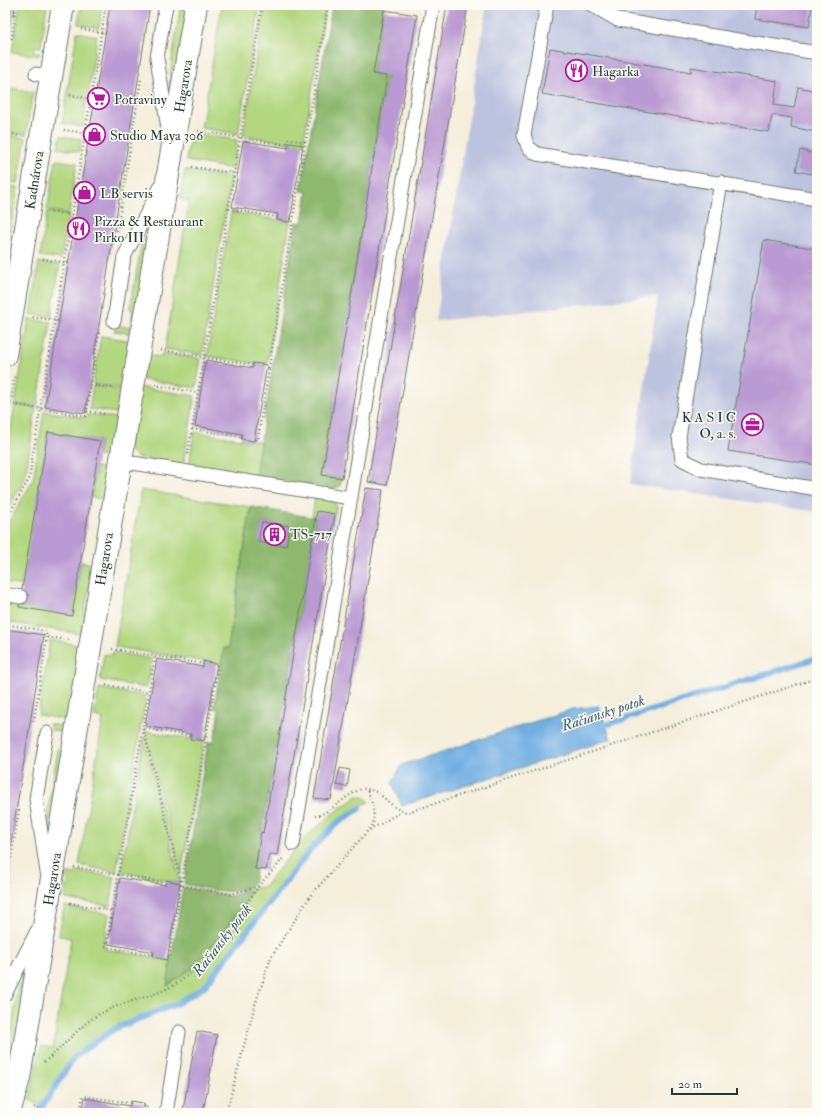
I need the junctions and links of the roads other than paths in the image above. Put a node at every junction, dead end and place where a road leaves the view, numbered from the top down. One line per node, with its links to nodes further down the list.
1 (63, 5): 11 (street, Kadnárova)
2 (166, 5): 8 (lane)
3 (196, 5): 8 (street, Hagarova)
4 (433, 5): 16 (lane)
5 (547, 5): 9 (lane)
6 (592, 5): 7 (lane)
7 (817, 53)
8 (170, 162): 12 (lane); 14 (street, Hagarova)
9 (721, 182): 10 (lane); 15 (lane)
10 (817, 199)
11 (9, 304): 13 (street, Kadnárova)
12 (114, 321)
13 (5, 355)
14 (120, 461): 16 (lane); 21 (street, Hagarova)
15 (817, 489)
16 (351, 498): 20 (lane)
17 (5, 594): 18 (lane)
18 (21, 597)
19 (46, 734): 21 (lane)
20 (293, 844)
21 (48, 902): 22 (lane); 24 (street, Hagarova)
22 (5, 994)
23 (179, 1032): 25 (lane)
24 (9, 1113)
25 (166, 1113)

